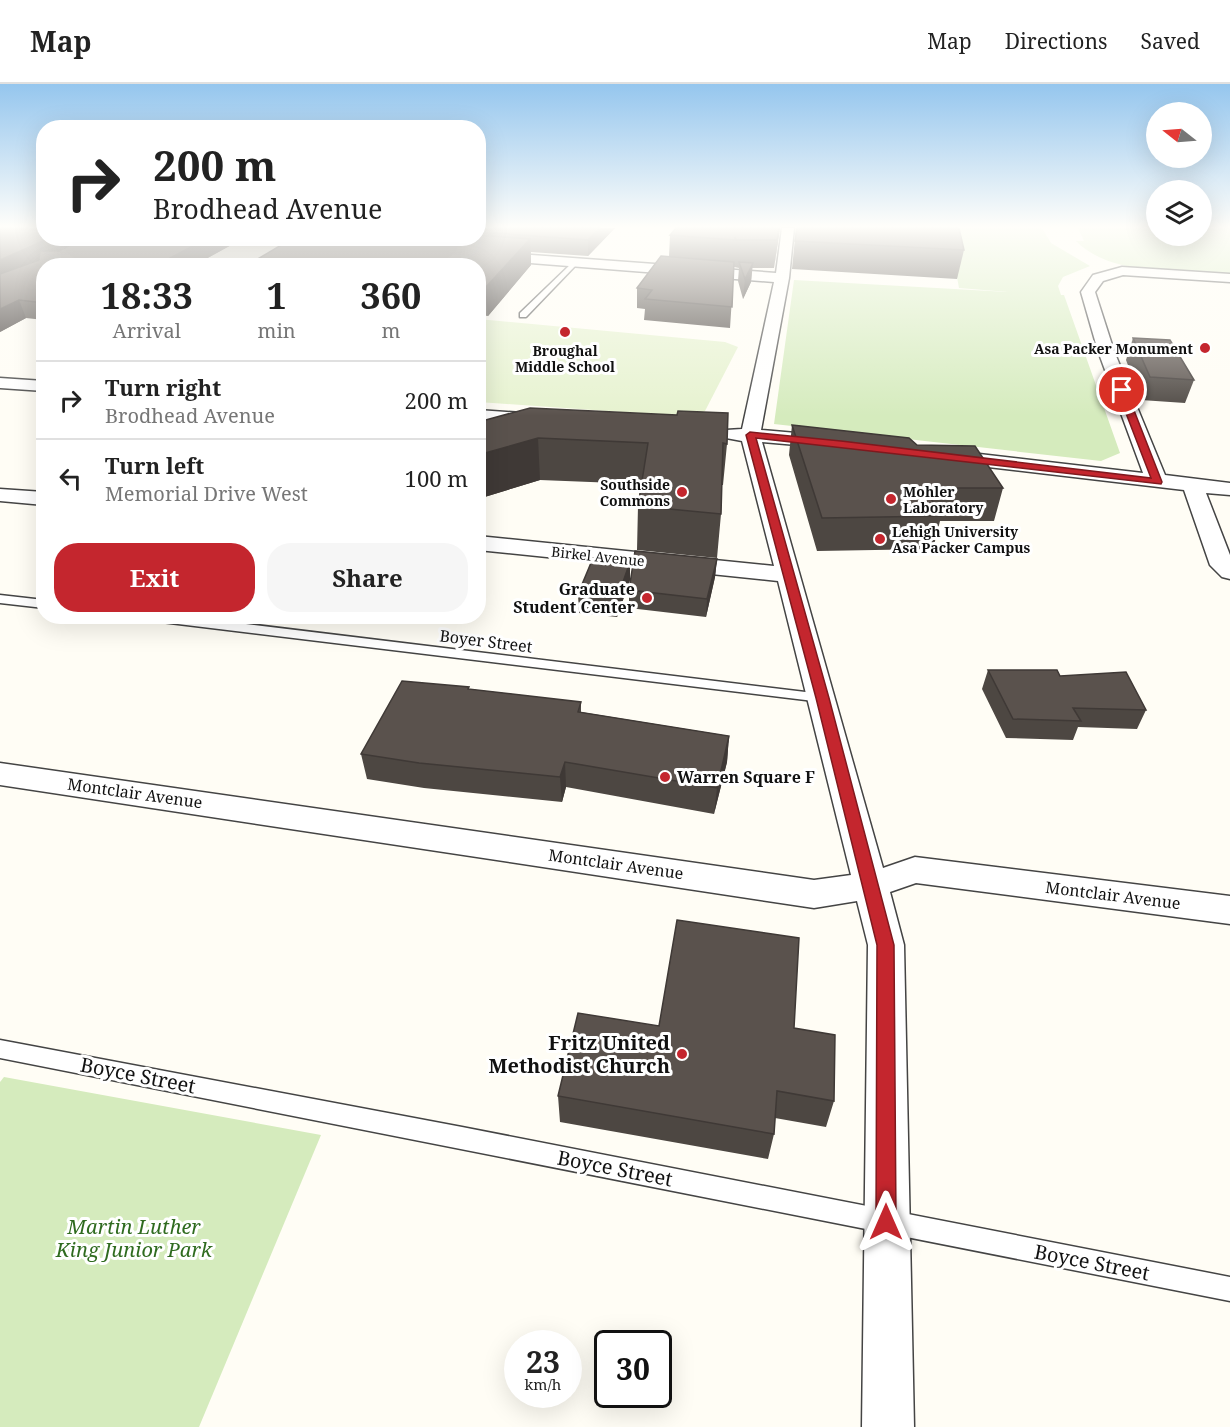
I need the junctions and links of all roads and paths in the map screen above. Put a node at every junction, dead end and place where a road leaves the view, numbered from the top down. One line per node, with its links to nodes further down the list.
1 (546, 291): 4 (lane)
2 (779, 291): 10 (street)
3 (1089, 291): 13 (street)
4 (522, 315)
5 (0, 382): 6 (street)
6 (36, 385)
7 (486, 417): 8 (street)
8 (561, 422)
9 (715, 432): 10 (street)
10 (750, 435): 11 (street); 20 (street)
11 (853, 445)
12 (923, 453): 13 (street)
13 (1157, 482): 14 (street)
14 (1193, 485): 15 (street); 19 (street)
15 (1230, 489)
16 (0, 495): 17 (street)
17 (36, 498)
18 (486, 544): 20 (street, Birkel Avenue)
19 (1230, 573)
20 (789, 575): 24 (street)
21 (0, 599): 22 (lane)
22 (36, 603)
23 (211, 624): 24 (lane, Boyer Street)
24 (822, 698): 26 (street)
25 (0, 774): 26 (street, Montclair Avenue)
26 (871, 885): 27 (street, Montclair Avenue); 29 (street)
27 (1230, 910)
28 (0, 1049): 29 (lane, Boyce Street)
29 (886, 1222): 30 (lane, Boyce Street); 31 (street)
30 (1230, 1289)
31 (888, 1427)

